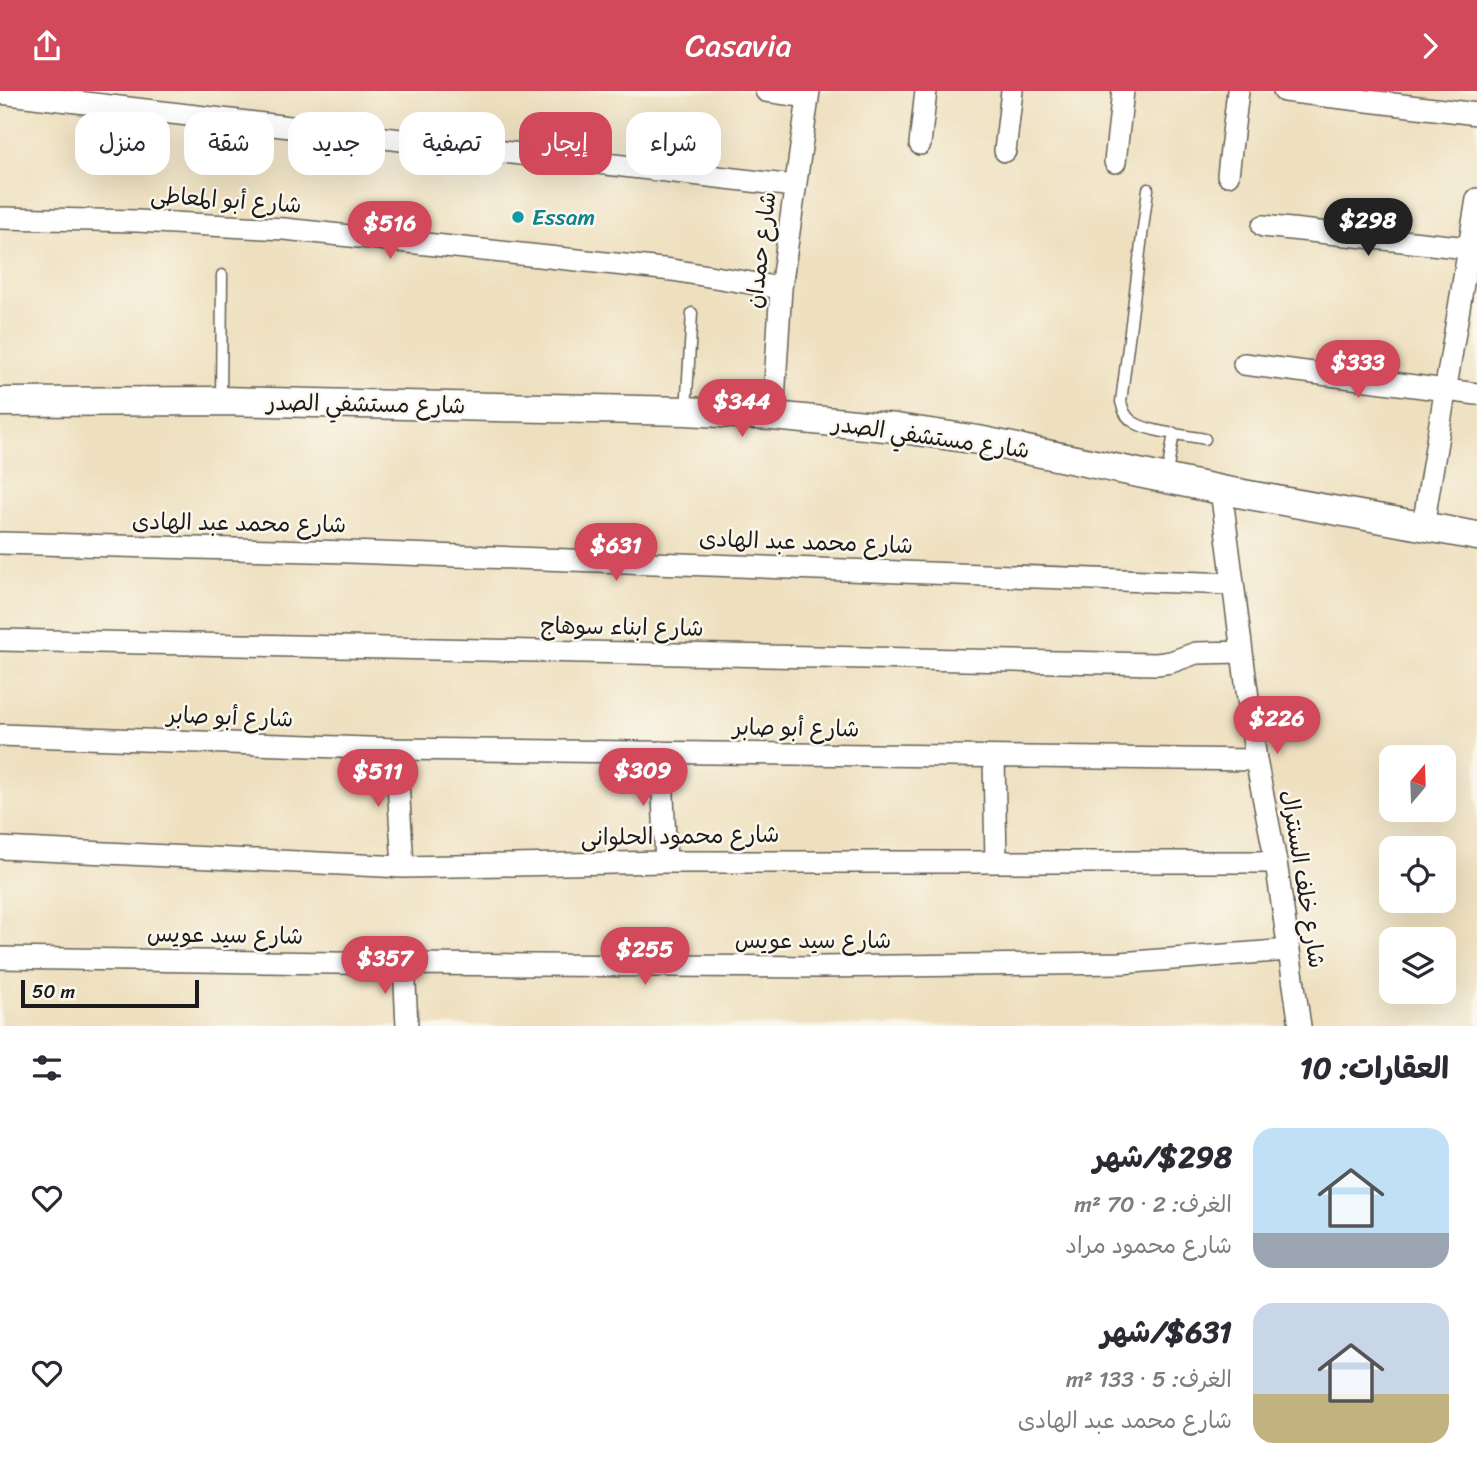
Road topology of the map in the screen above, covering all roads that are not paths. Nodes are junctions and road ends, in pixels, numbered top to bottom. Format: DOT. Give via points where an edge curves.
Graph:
graph roads {
  1 [pos="766,91"];
  2 [pos="926,91"];
  3 [pos="1012,91"];
  4 [pos="1123,91"];
  5 [pos="1238,91"];
  6 [pos="1284,91"];
  7 [pos="0,93"];
  8 [pos="809,94"];
  9 [pos="1477,114"];
  10 [pos="920,144"];
  11 [pos="1004,151"];
  12 [pos="1115,162"];
  13 [pos="1228,175"];
  14 [pos="794,186"];
  15 [pos="1148,189"];
  16 [pos="1477,199"];
  17 [pos="0,218"];
  18 [pos="1263,226"];
  19 [pos="1473,248"];
  20 [pos="222,275"];
  21 [pos="781,288"];
  22 [pos="692,313"];
  23 [pos="1244,364"];
  24 [pos="1446,390"];
  25 [pos="1477,394"];
  26 [pos="221,401"];
  27 [pos="0,402"];
  28 [pos="686,411"];
  29 [pos="773,416"];
  30 [pos="1174,433"];
  31 [pos="1205,439"];
  32 [pos="1166,479"];
  33 [pos="1221,490"];
  34 [pos="1423,526"];
  35 [pos="1477,536"];
  36 [pos="0,543"];
  37 [pos="1233,585"];
  38 [pos="0,640"];
  39 [pos="1242,652"];
  40 [pos="0,735"];
  41 [pos="396,749"];
  42 [pos="661,753"];
  43 [pos="994,758"];
  44 [pos="1256,760"];
  45 [pos="0,848"];
  46 [pos="666,862"];
  47 [pos="996,862"];
  48 [pos="1276,862"];
  49 [pos="403,867"];
  50 [pos="1289,950"];
  51 [pos="0,958"];
  52 [pos="404,964"];
  53 [pos="407,1026"];
  54 [pos="1300,1026"];
  1 -- 8 [label="street"];
  2 -- 10 [label="street"];
  3 -- 11 [label="street"];
  4 -- 12 [label="street"];
  5 -- 13 [label="street"];
  6 -- 9 [label="street"];
  7 -- 14 [label="street"];
  8 -- 14 [label="street, شارع حمدان"];
  14 -- 21 [label="street, شارع حمدان"];
  15 -- 30 [label="lane" via="1121,402 1133,423"];
  16 -- 19 [label="street"];
  17 -- 21 [label="street, شارع أبو المعاطى" via="284,229 672,270"];
  18 -- 19 [label="street"];
  19 -- 24 [label="street"];
  20 -- 26 [label="lane"];
  21 -- 29 [label="street, شارع حمدان"];
  22 -- 28 [label="lane"];
  23 -- 24 [label="street"];
  24 -- 25 [label="street"];
  24 -- 34 [label="street"];
  26 -- 27 [label="street, شارع مستشفي الصدر"];
  26 -- 28 [label="street, شارع مستشفي الصدر"];
  28 -- 29 [label="street, شارع مستشفي الصدر"];
  29 -- 32 [label="street, شارع مستشفي الصدر" via="978,440"];
  30 -- 31 [label="lane"];
  30 -- 32 [label="lane"];
  32 -- 33 [label="street, شارع مستشفي الصدر"];
  33 -- 34 [label="street, شارع مستشفي الصدر"];
  33 -- 37 [label="street, شارع خلف السنترال"];
  34 -- 35 [label="street, شارع مستشفي الصدر"];
  36 -- 37 [label="street, شارع محمد عبد الهادى"];
  37 -- 39 [label="street, شارع خلف السنترال"];
  38 -- 39 [label="street, شارع ابناء سوهاج" via="1157,664 1196,653"];
  39 -- 44 [label="street, شارع خلف السنترال"];
  40 -- 41 [label="street, شارع أبو صابر"];
  41 -- 42 [label="street, شارع أبو صابر"];
  41 -- 49 [label="street"];
  42 -- 43 [label="street, شارع أبو صابر"];
  42 -- 46 [label="street"];
  43 -- 44 [label="street, شارع أبو صابر"];
  43 -- 47 [label="street"];
  44 -- 48 [label="street, شارع خلف السنترال"];
  45 -- 49 [label="street, شارع محمود الحلوانى"];
  46 -- 47 [label="street, شارع محمود الحلوانى"];
  46 -- 49 [label="street, شارع محمود الحلوانى"];
  47 -- 48 [label="street, شارع محمود الحلوانى"];
  48 -- 50 [label="street, شارع خلف السنترال"];
  50 -- 52 [label="street, شارع سيد عويس" via="1120,963 820,967"];
  50 -- 54 [label="street, شارع خلف السنترال"];
  51 -- 52 [label="street, شارع سيد عويس"];
  52 -- 53 [label="street"];
}
